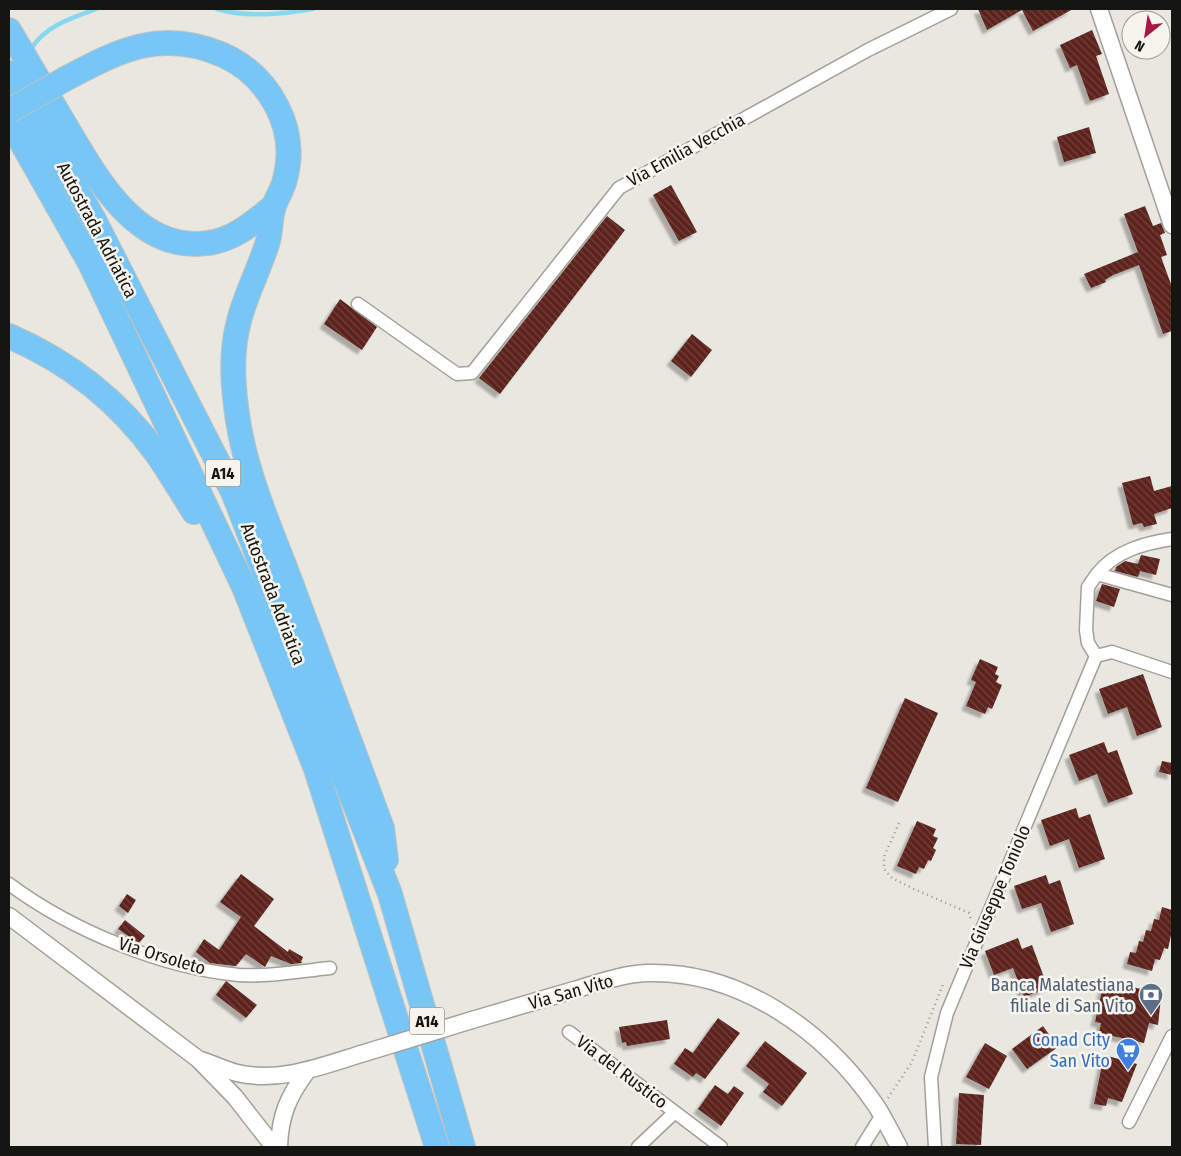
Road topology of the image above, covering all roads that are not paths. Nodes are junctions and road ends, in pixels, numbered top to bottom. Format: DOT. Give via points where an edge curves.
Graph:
graph roads {
  1 [pos="950,9"];
  2 [pos="1099,9"];
  3 [pos="9,30"];
  4 [pos="9,73"];
  5 [pos="9,111"];
  6 [pos="9,120"];
  7 [pos="274,206"];
  8 [pos="1172,225"];
  9 [pos="358,304"];
  10 [pos="9,336"];
  11 [pos="1172,539"];
  12 [pos="1098,574"];
  13 [pos="244,587"];
  14 [pos="1172,595"];
  15 [pos="1096,656"];
  16 [pos="1172,672"];
  17 [pos="9,884"];
  18 [pos="390,894"];
  19 [pos="9,916"];
  20 [pos="330,968"];
  21 [pos="569,1032"];
  22 [pos="1172,1036"];
  23 [pos="198,1059"];
  24 [pos="307,1071"];
  25 [pos="675,1112"];
  26 [pos="880,1112"];
  27 [pos="1129,1122"];
  28 [pos="274,1147"];
  29 [pos="279,1147"];
  30 [pos="437,1147"];
  31 [pos="463,1147"];
  32 [pos="638,1147"];
  33 [pos="721,1147"];
  34 [pos="862,1147"];
  35 [pos="899,1147"];
  36 [pos="935,1147"];
  1 -- 9 [label="street, Via Emilia Vecchia" via="868,50 619,188 472,373 457,374"];
  2 -- 8 [label="street"];
  3 -- 7 [label="highway" via="99,180 122,208 148,229 176,242 208,243 244,230"];
  4 -- 18 [label="highway, Autostrada Adriatica / A14" via="93,218 233,492"];
  5 -- 7 [label="highway, bridge" via="123,49 156,43 193,45 215,52 255,75 277,104 288,139 288,162 286,178"];
  6 -- 13 [label="highway, Autostrada Adriatica / A14" via="90,263"];
  7 -- 18 [label="highway" via="268,240 246,296 236,337 233,380 238,424 255,487 382,828"];
  10 -- 13 [label="highway" via="66,366 120,409 158,455"];
  11 -- 12 [label="street" via="1127,551 1106,564"];
  12 -- 14 [label="street"];
  12 -- 15 [label="street" via="1088,587 1086,630 1088,643"];
  13 -- 30 [label="highway, Autostrada Adriatica / A14" via="316,770"];
  15 -- 16 [label="street" via="1112,652"];
  15 -- 36 [label="street, Via Giuseppe Toniolo" via="947,1013 931,1077"];
  17 -- 20 [label="street, Via Orsoleto" via="73,924 118,944 203,970 241,975"];
  18 -- 31 [label="highway, Autostrada Adriatica / A14"];
  19 -- 23 [label="street"];
  21 -- 25 [label="street, Via del Rustico"];
  22 -- 27 [label="street"];
  23 -- 24 [label="street" via="238,1073 271,1075"];
  23 -- 28 [label="street" via="235,1097"];
  24 -- 26 [label="street, Via San Vito, bridge" via="617,978 647,973 684,975 736,988 765,1001 794,1020 856,1080"];
  24 -- 29 [label="street" via="291,1093 282,1116"];
  25 -- 32 [label="street, Via del Rustico"];
  25 -- 33 [label="street, Via del Rustico"];
  26 -- 34 [label="street"];
  26 -- 35 [label="street, Via San Vito"];
}
